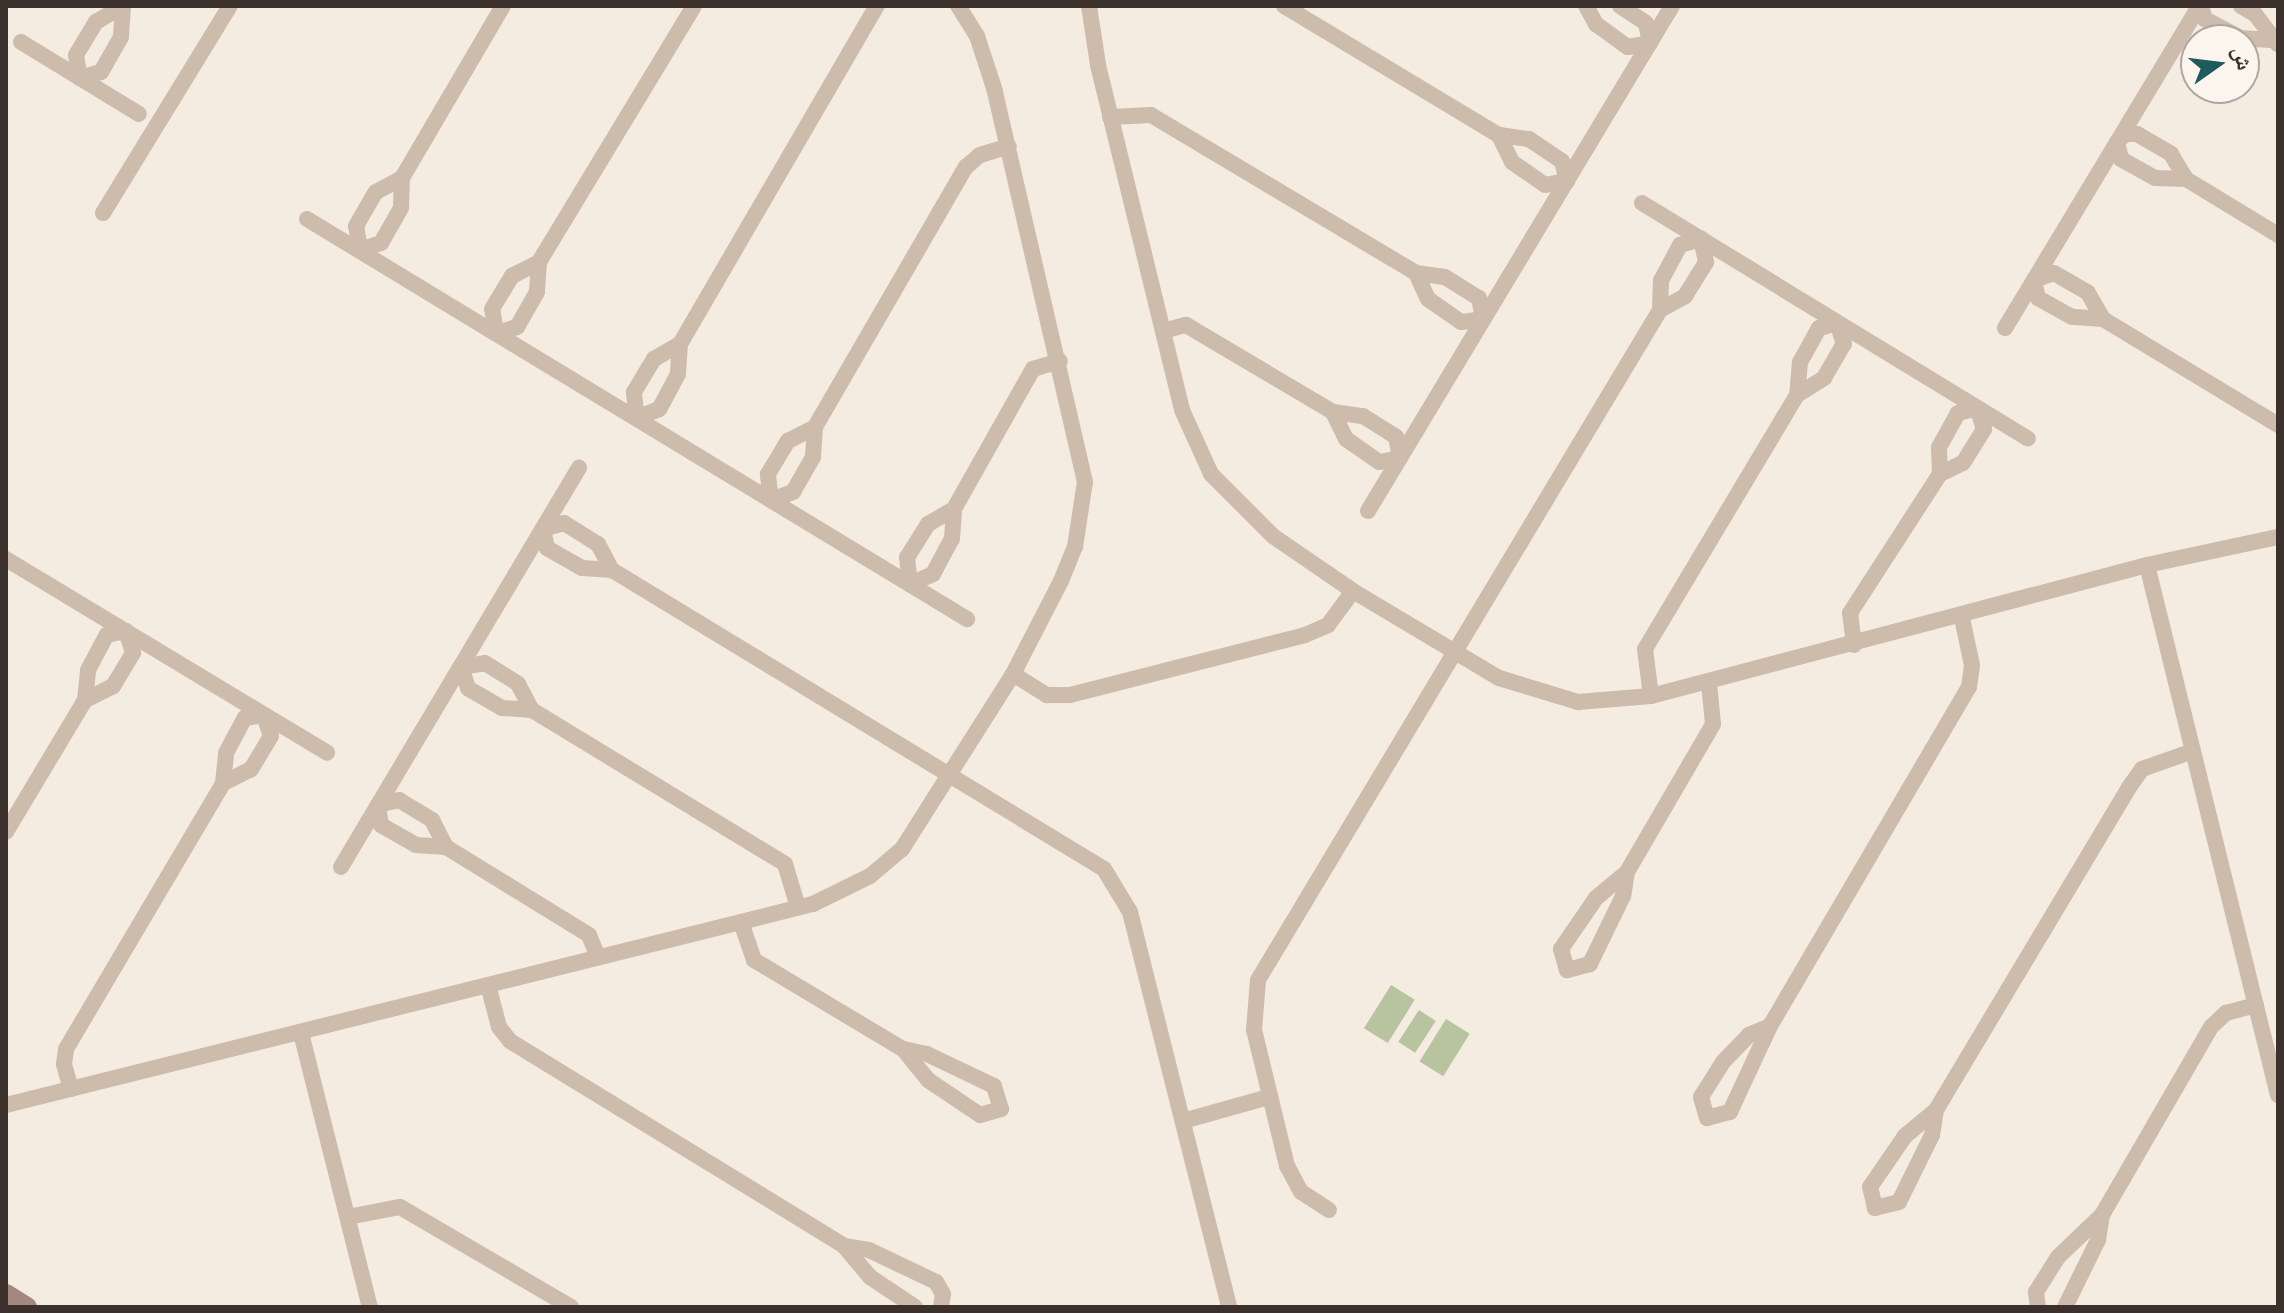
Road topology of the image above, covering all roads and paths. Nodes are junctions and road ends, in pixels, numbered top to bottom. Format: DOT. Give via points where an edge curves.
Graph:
graph roads {
  1 [pos="230,6"];
  2 [pos="503,6"];
  3 [pos="694,6"];
  4 [pos="877,6"];
  5 [pos="958,6"];
  6 [pos="1089,6"];
  7 [pos="1284,6"];
  8 [pos="1586,6"];
  9 [pos="1620,6"];
  10 [pos="1672,6"];
  11 [pos="2200,6"];
  12 [pos="2241,6"];
  13 [pos="123,7"];
  14 [pos="21,42"];
  15 [pos="2274,42"];
  16 [pos="1650,43"];
  17 [pos="80,78"];
  18 [pos="139,114"];
  19 [pos="1110,117"];
  20 [pos="1499,135"];
  21 [pos="2117,142"];
  22 [pos="1009,146"];
  23 [pos="402,178"];
  24 [pos="2186,179"];
  25 [pos="1567,181"];
  26 [pos="1642,203"];
  27 [pos="103,213"];
  28 [pos="307,219"];
  29 [pos="2278,235"];
  30 [pos="1701,239"];
  31 [pos="360,250"];
  32 [pos="539,262"];
  33 [pos="1416,273"];
  34 [pos="2034,280"];
  35 [pos="1660,310"];
  36 [pos="1483,319"];
  37 [pos="2103,319"];
  38 [pos="1837,323"];
  39 [pos="2005,328"];
  40 [pos="1163,331"];
  41 [pos="496,333"];
  42 [pos="680,344"];
  43 [pos="1060,361"];
  44 [pos="1797,395"];
  45 [pos="1977,408"];
  46 [pos="1333,412"];
  47 [pos="637,418"];
  48 [pos="2278,425"];
  49 [pos="815,427"];
  50 [pos="2028,439"];
  51 [pos="1400,458"];
  52 [pos="579,468"];
  53 [pos="1940,474"];
  54 [pos="771,500"];
  55 [pos="954,509"];
  56 [pos="1368,511"];
  57 [pos="543,529"];
  58 [pos="2278,537"];
  59 [pos="6,559"];
  60 [pos="2147,565"];
  61 [pos="612,570"];
  62 [pos="910,584"];
  63 [pos="1353,591"];
  64 [pos="1962,618"];
  65 [pos="967,619"];
  66 [pos="126,631"];
  67 [pos="1854,645"];
  68 [pos="1454,651"];
  69 [pos="461,667"];
  70 [pos="1013,674"];
  71 [pos="1709,683"];
  72 [pos="1651,696"];
  73 [pos="85,700"];
  74 [pos="532,710"];
  75 [pos="264,715"];
  76 [pos="2193,751"];
  77 [pos="327,753"];
  78 [pos="951,774"];
  79 [pos="223,783"];
  80 [pos="378,805"];
  81 [pos="6,832"];
  82 [pos="446,847"];
  83 [pos="341,867"];
  84 [pos="1627,872"];
  85 [pos="798,907"];
  86 [pos="741,922"];
  87 [pos="598,957"];
  88 [pos="488,985"];
  89 [pos="2256,1005"];
  90 [pos="1770,1026"];
  91 [pos="301,1033"];
  92 [pos="903,1049"];
  93 [pos="71,1089"];
  94 [pos="2278,1095"];
  95 [pos="1269,1097"];
  96 [pos="6,1105"];
  97 [pos="1936,1110"];
  98 [pos="1183,1121"];
  99 [pos="1329,1210"];
  100 [pos="2102,1215"];
  101 [pos="348,1217"];
  102 [pos="844,1246"];
  103 [pos="6,1294"];
  104 [pos="27,1307"];
  105 [pos="370,1307"];
  106 [pos="571,1307"];
  107 [pos="915,1307"];
  108 [pos="941,1307"];
  109 [pos="1229,1307"];
  110 [pos="2038,1307"];
  111 [pos="2065,1307"];
  1 -- 27 [label="street"];
  2 -- 23 [label="street"];
  3 -- 32 [label="street"];
  4 -- 42 [label="street"];
  5 -- 22 [label="street" via="977,36"];
  6 -- 19 [label="street"];
  7 -- 20 [label="street"];
  8 -- 16 [label="street" via="1596,24 1628,47"];
  9 -- 16 [label="street" via="1646,23"];
  10 -- 16 [label="street"];
  11 -- 15 [label="street" via="2205,19 2240,38"];
  11 -- 21 [label="street"];
  12 -- 15 [label="street" via="2255,14"];
  13 -- 17 [label="street" via="121,37 101,72"];
  13 -- 17 [label="street" via="96,22 76,55"];
  14 -- 17 [label="street"];
  16 -- 25 [label="street"];
  17 -- 18 [label="street"];
  19 -- 33 [label="street" via="1151,115"];
  19 -- 40 [label="street"];
  20 -- 25 [label="street" via="1529,139 1562,161"];
  20 -- 25 [label="street" via="1512,162 1545,185"];
  21 -- 24 [label="street" via="2121,159 2155,178"];
  21 -- 24 [label="street" via="2125,134 2137,134 2171,154"];
  21 -- 34 [label="street"];
  22 -- 43 [label="street"];
  22 -- 49 [label="street" via="980,155 966,167"];
  23 -- 31 [label="street" via="401,208 381,243"];
  23 -- 31 [label="street" via="376,192 356,226"];
  24 -- 29 [label="street"];
  25 -- 36 [label="street"];
  26 -- 30 [label="street"];
  28 -- 31 [label="street"];
  30 -- 35 [label="street" via="1680,245 1661,280"];
  30 -- 35 [label="street" via="1706,262 1685,296"];
  30 -- 38 [label="street"];
  31 -- 41 [label="street"];
  32 -- 41 [label="street" via="537,292 517,327"];
  32 -- 41 [label="street" via="512,276 492,309"];
  33 -- 36 [label="street" via="1445,277 1479,298"];
  33 -- 36 [label="street" via="1428,299 1461,322"];
  34 -- 37 [label="street" via="2038,298 2072,317"];
  34 -- 37 [label="street" via="2054,273 2088,293"];
  34 -- 39 [label="street"];
  35 -- 68 [label="street"];
  36 -- 51 [label="street"];
  37 -- 48 [label="street"];
  38 -- 44 [label="street" via="1819,328 1800,362"];
  38 -- 44 [label="street" via="1844,344 1824,378"];
  38 -- 45 [label="street"];
  40 -- 46 [label="street" via="1186,325"];
  40 -- 63 [label="street" via="1182,410 1211,474 1250,517"];
  41 -- 47 [label="street"];
  42 -- 47 [label="street" via="678,374 659,409"];
  42 -- 47 [label="street" via="654,359 634,392"];
  43 -- 55 [label="street" via="1033,369"];
  43 -- 70 [label="street" via="1080,446 1081,517 1061,581"];
  44 -- 72 [label="street" via="1645,649"];
  45 -- 50 [label="street"];
  45 -- 53 [label="street" via="1958,413 1939,447"];
  45 -- 53 [label="street" via="1984,429 1963,463"];
  46 -- 51 [label="street" via="1363,416 1396,437"];
  46 -- 51 [label="street" via="1346,439 1379,462"];
  47 -- 54 [label="street"];
  49 -- 54 [label="street" via="813,457 793,492"];
  49 -- 54 [label="street" via="788,441 768,474"];
  51 -- 56 [label="street"];
  52 -- 57 [label="street"];
  53 -- 67 [label="street" via="1850,613"];
  54 -- 62 [label="street"];
  55 -- 62 [label="street" via="952,539 933,574"];
  55 -- 62 [label="street" via="928,524 907,557"];
  57 -- 61 [label="street" via="547,548 582,568"];
  57 -- 61 [label="street" via="564,523 598,544"];
  57 -- 69 [label="street"];
  58 -- 60 [label="street"];
  59 -- 66 [label="street"];
  60 -- 64 [label="street"];
  60 -- 76 [label="street"];
  61 -- 78 [label="street"];
  62 -- 65 [label="street"];
  63 -- 68 [label="street"];
  63 -- 70 [label="street" via="1328,625 1305,635 1070,695 1047,695"];
  64 -- 67 [label="street"];
  64 -- 90 [label="street" via="1972,665 1969,687"];
  66 -- 73 [label="street" via="107,635 88,670"];
  66 -- 73 [label="street" via="133,653 113,686"];
  66 -- 75 [label="street"];
  67 -- 71 [label="street"];
  68 -- 72 [label="street" via="1540,695 1578,702"];
  68 -- 95 [label="street" via="1258,980 1254,1030"];
  69 -- 74 [label="street" via="468,688 502,708"];
  69 -- 74 [label="street" via="485,663 518,684"];
  69 -- 80 [label="street"];
  70 -- 78 [label="street"];
  71 -- 72 [label="street"];
  71 -- 84 [label="street" via="1713,724"];
  73 -- 81 [label="street"];
  74 -- 85 [label="street" via="785,864"];
  75 -- 77 [label="street"];
  75 -- 79 [label="street" via="245,718 226,753"];
  75 -- 79 [label="street" via="271,736 251,769"];
  76 -- 89 [label="street"];
  76 -- 97 [label="street" via="2142,769"];
  78 -- 85 [label="street" via="902,849 860,882"];
  78 -- 98 [label="street" via="1087,856 1119,888 1130,912"];
  79 -- 93 [label="street" via="66,1049"];
  80 -- 82 [label="street" via="399,800 432,820"];
  80 -- 82 [label="street" via="381,825 416,845"];
  80 -- 83 [label="street"];
  82 -- 87 [label="street" via="589,935"];
  84 -- 84 [label="street" via="1596,898 1561,949 1567,970 1590,964 1623,896"];
  85 -- 86 [label="street"];
  86 -- 87 [label="street"];
  86 -- 92 [label="street" via="754,960"];
  87 -- 88 [label="street"];
  88 -- 91 [label="street"];
  88 -- 102 [label="street" via="499,1027 510,1041"];
  89 -- 94 [label="street"];
  89 -- 100 [label="street" via="2226,1013 2211,1027"];
  90 -- 90 [label="street" via="1749,1035 1723,1062 1701,1097 1707,1118 1730,1112"];
  91 -- 93 [label="street"];
  91 -- 101 [label="street"];
  92 -- 92 [label="street" via="928,1080 980,1115 1001,1109 994,1086 927,1054"];
  93 -- 96 [label="street"];
  95 -- 98 [label="street"];
  95 -- 99 [label="street" via="1291,1178"];
  97 -- 97 [label="street" via="1905,1136 1870,1187 1875,1208 1899,1202 1932,1135"];
  98 -- 109 [label="street"];
  100 -- 110 [label="street" via="2058,1257 2036,1292"];
  100 -- 111 [label="street" via="2098,1240"];
  101 -- 105 [label="street"];
  101 -- 106 [label="street" via="400,1207"];
  102 -- 107 [label="street" via="870,1277"];
  102 -- 108 [label="street" via="869,1250 936,1282 943,1294"];
  103 -- 104 [label="main road"];
}
